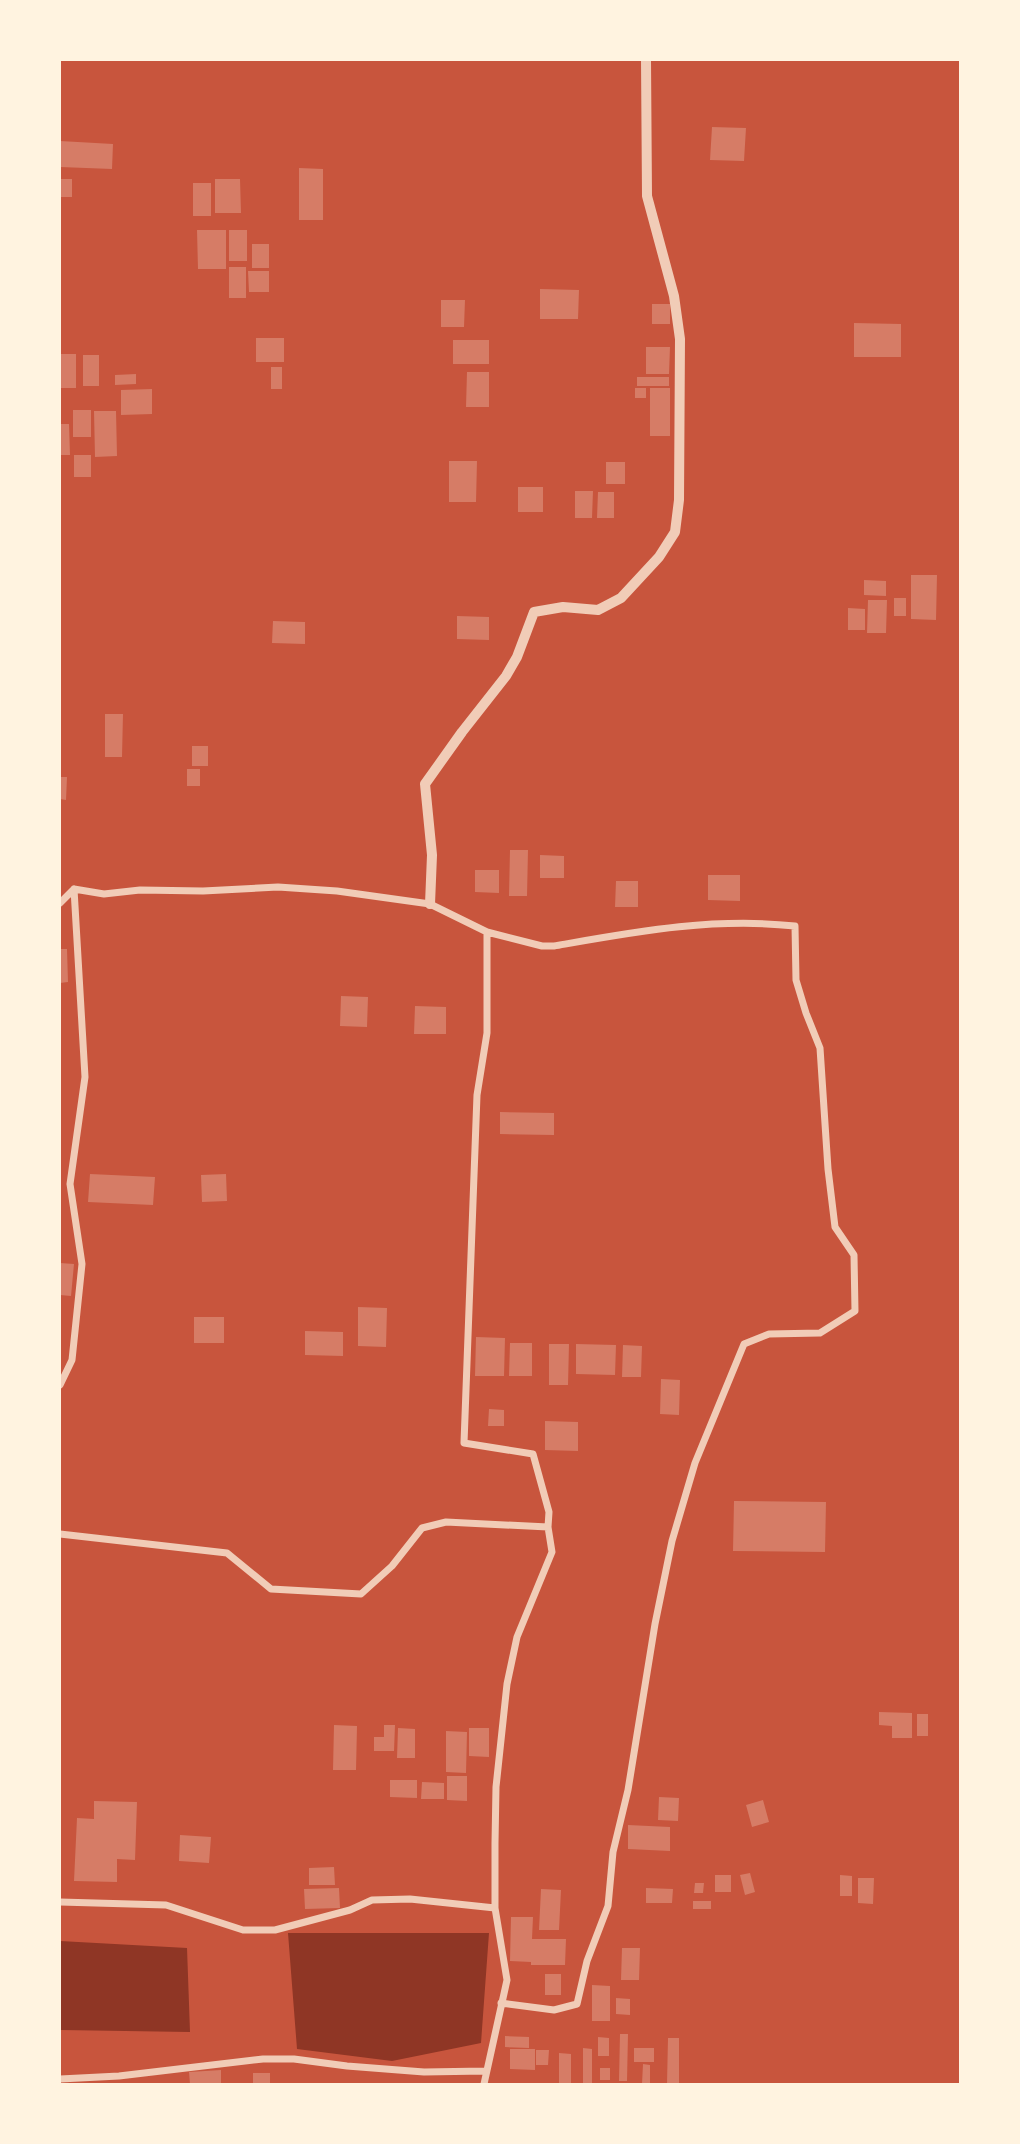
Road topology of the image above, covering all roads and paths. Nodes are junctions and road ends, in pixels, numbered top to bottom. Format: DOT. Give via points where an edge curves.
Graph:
graph roads {
  1 [pos="646,60"];
  2 [pos="74,889"];
  3 [pos="60,903"];
  4 [pos="430,904"];
  5 [pos="487,932"];
  6 [pos="60,1385"];
  7 [pos="548,1527"];
  8 [pos="60,1534"];
  9 [pos="60,1902"];
  10 [pos="495,1908"];
  11 [pos="501,2003"];
  12 [pos="485,2071"];
  13 [pos="60,2079"];
  14 [pos="484,2084"];
  1 -- 4 [label="street" via="647,196 674,296 680,338 675,532 659,557 621,597 598,610 563,607 534,612 506,676 425,784 432,855"];
  2 -- 3 [label="street"];
  2 -- 4 [label="street" via="104,894 278,887"];
  2 -- 6 [label="street" via="85,1077 70,1184 82,1264 72,1360"];
  4 -- 5 [label="street"];
  5 -- 7 [label="street" via="486,1033 477,1096 464,1443 533,1454 549,1512"];
  5 -- 11 [label="street" via="554,946 669,926 757,922 795,926 796,980 821,1048 835,1227 854,1255 855,1311 821,1333 769,1334 744,1345 695,1463 672,1541 613,1852 607,1906 577,2004 554,2010"];
  7 -- 8 [label="street" via="446,1522 422,1528 392,1566 361,1594 271,1589 226,1553"];
  7 -- 10 [label="street" via="551,1552 517,1637 507,1684 496,1787"];
  9 -- 10 [label="street" via="166,1905 243,1930 275,1930 372,1900"];
  10 -- 11 [label="street" via="507,1980"];
  11 -- 12 [label="street"];
  12 -- 13 [label="street" via="263,2059"];
  12 -- 14 [label="street"];
}
